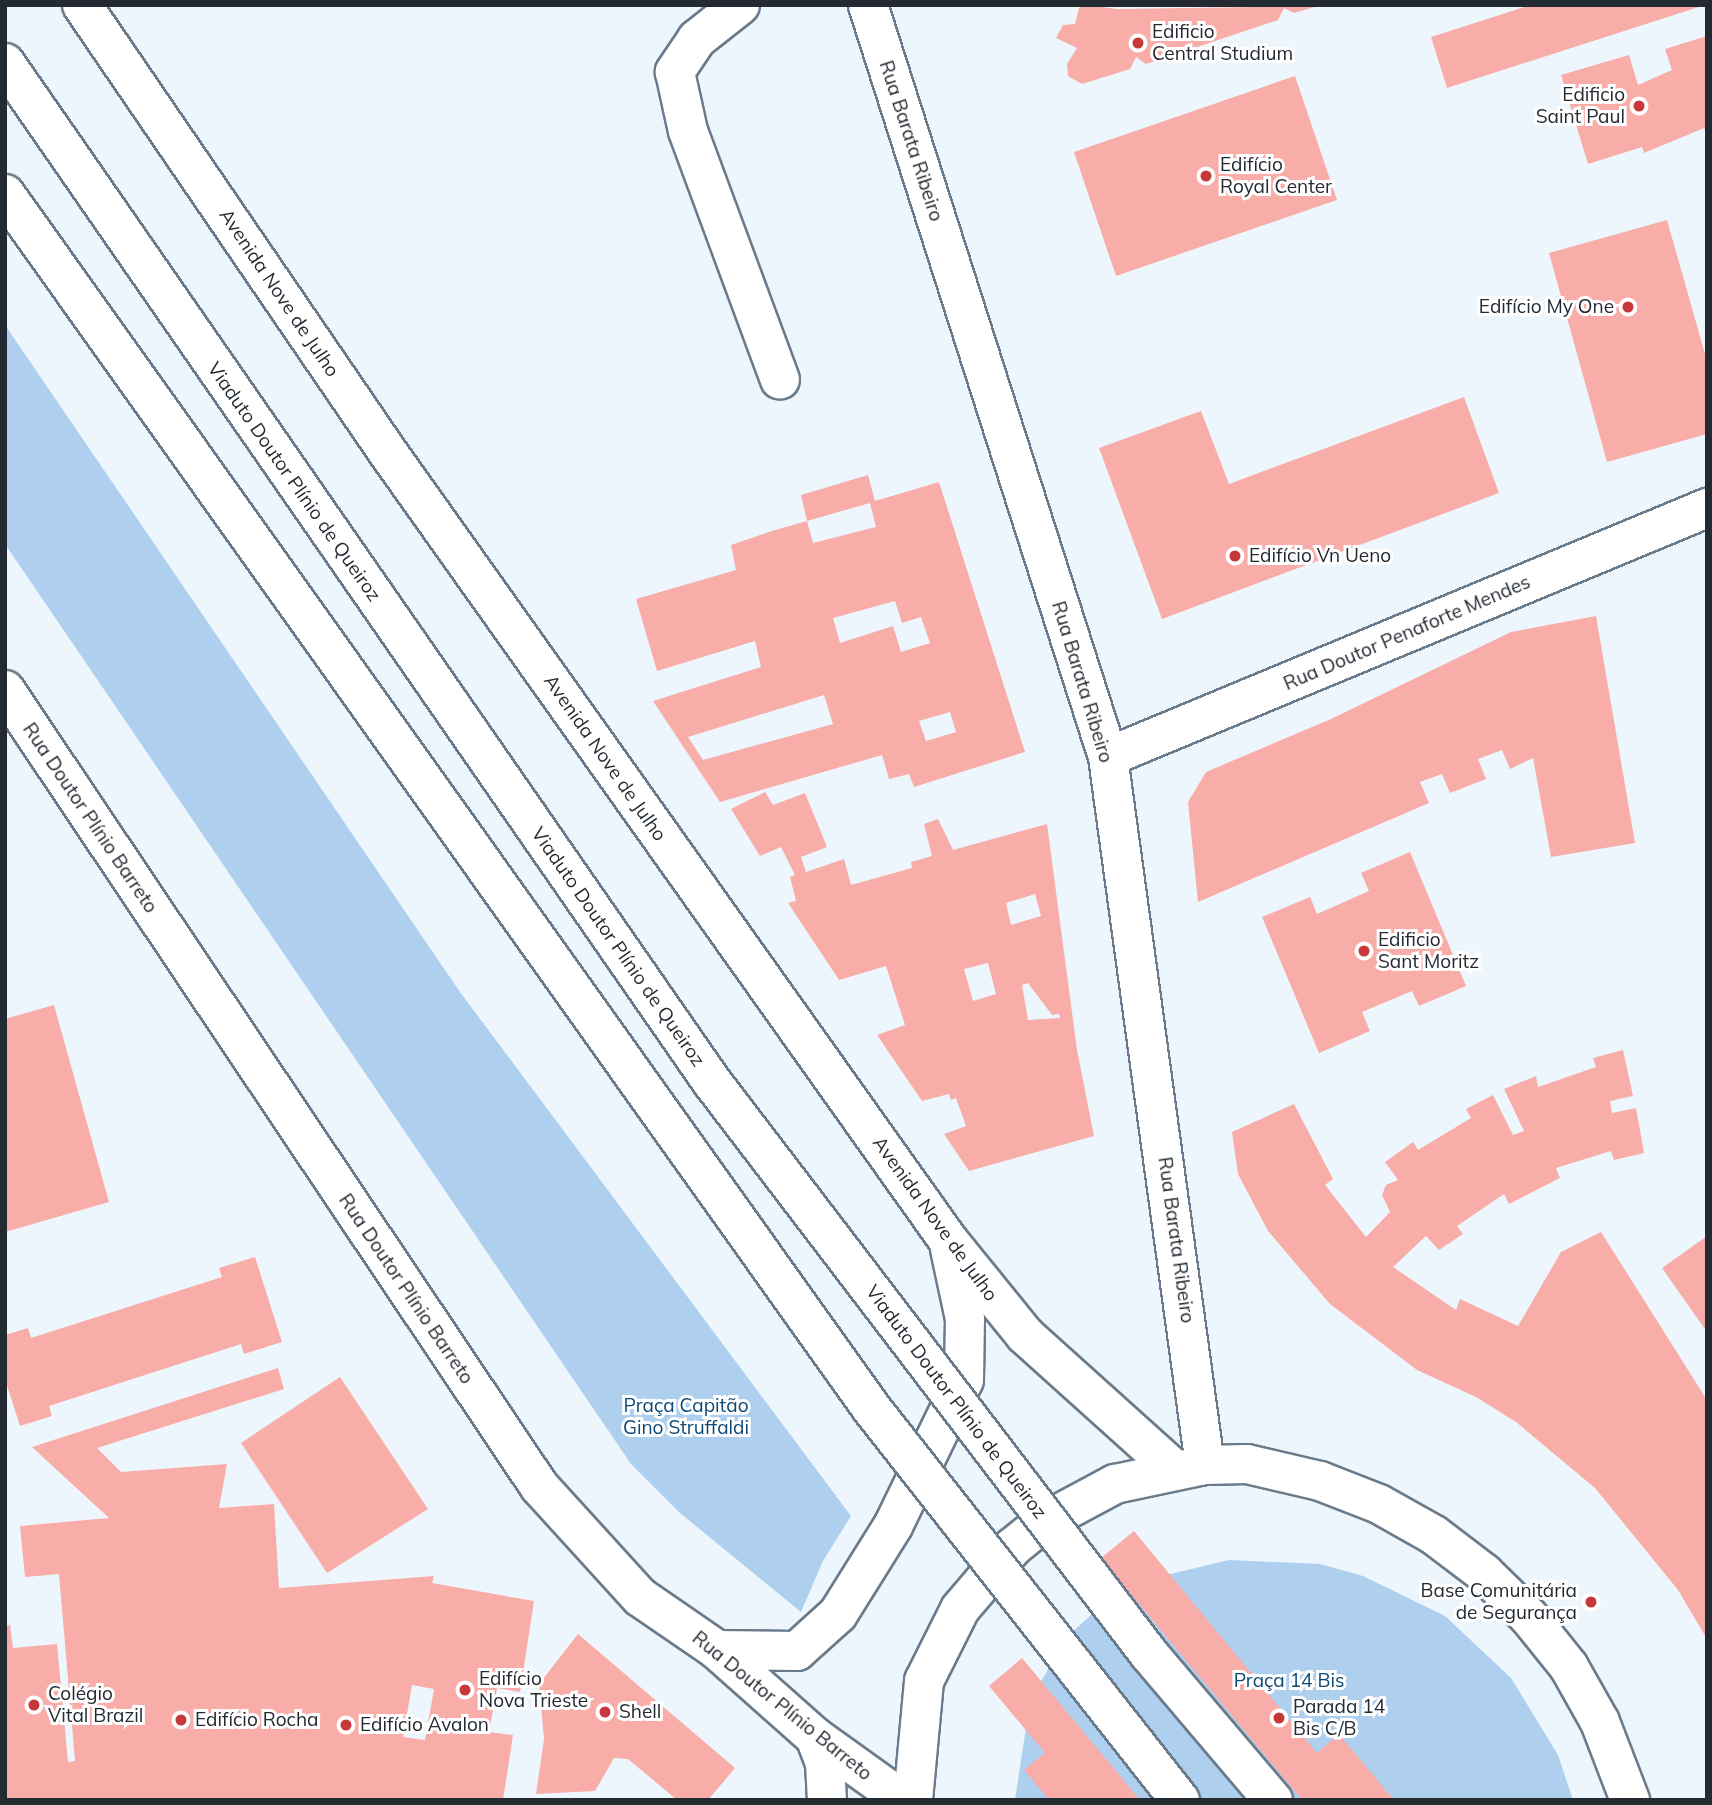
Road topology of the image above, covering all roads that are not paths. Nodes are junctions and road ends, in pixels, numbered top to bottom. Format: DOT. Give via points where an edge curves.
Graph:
graph roads {
  1 [pos="82,5"];
  2 [pos="740,5"];
  3 [pos="868,5"];
  4 [pos="5,62"];
  5 [pos="5,194"];
  6 [pos="780,380"];
  7 [pos="1707,508"];
  8 [pos="5,690"];
  9 [pos="1108,757"];
  10 [pos="948,1240"];
  11 [pos="1190,1468"];
  12 [pos="718,1650"];
  13 [pos="815,1737"];
  14 [pos="827,1800"];
  15 [pos="903,1800"];
  16 [pos="913,1800"];
  17 [pos="1180,1800"];
  18 [pos="1273,1800"];
  19 [pos="1630,1800"];
  1 -- 10 [label="main road, Avenida Nove de Julho" via="389,454"];
  2 -- 6 [label="main road" via="697,39 674,72 688,131"];
  3 -- 9 [label="main road, Rua Barata Ribeiro"];
  4 -- 18 [label="main road, Viaduto Doutor Plínio de Queiroz, bridge" via="712,1082 1149,1654"];
  5 -- 17 [label="main road, bridge" via="872,1409"];
  7 -- 9 [label="main road, Rua Doutor Penaforte Mendes"];
  8 -- 12 [label="main road, Rua Doutor Plínio Barreto" via="539,1486 640,1597"];
  9 -- 11 [label="main road, Rua Barata Ribeiro"];
  10 -- 11 [label="main road, Avenida Nove de Julho" via="1025,1335"];
  10 -- 12 [label="main road" via="965,1319 964,1380 893,1525 838,1614 797,1651"];
  11 -- 16 [label="main road" via="1115,1484 1079,1501 1044,1522 984,1576 939,1643 924,1681"];
  11 -- 19 [label="main road" via="1247,1464 1320,1481 1379,1504 1434,1535 1484,1573 1529,1617 1569,1667 1600,1722"];
  12 -- 13 [label="main road, Rua Doutor Plínio Barreto"];
  13 -- 14 [label="main road" via="825,1763"];
  13 -- 15 [label="main road, Rua Doutor Plínio Barreto"];
}
